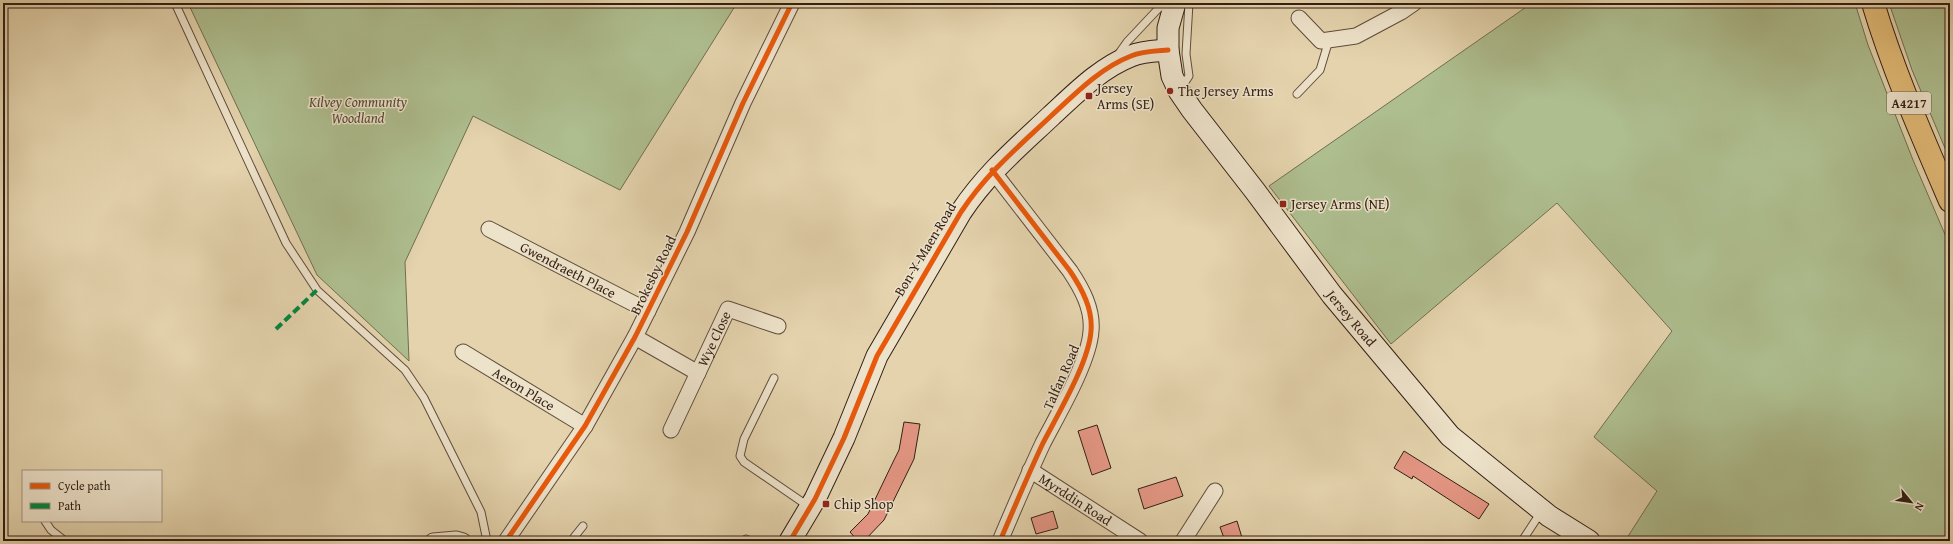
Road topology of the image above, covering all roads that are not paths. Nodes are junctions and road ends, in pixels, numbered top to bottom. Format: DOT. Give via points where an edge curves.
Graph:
graph roads {
  1 [pos="176,3"];
  2 [pos="792,3"];
  3 [pos="1172,3"];
  4 [pos="1175,3"];
  5 [pos="1189,3"];
  6 [pos="1414,3"];
  7 [pos="1873,3"];
  8 [pos="1399,8"];
  9 [pos="1299,18"];
  10 [pos="1330,40"];
  11 [pos="1168,50"];
  12 [pos="1110,66"];
  13 [pos="1179,91"];
  14 [pos="1297,94"];
  15 [pos="992,170"];
  16 [pos="1950,201"];
  17 [pos="489,229"];
  18 [pos="648,311"];
  19 [pos="778,326"];
  20 [pos="635,337"];
  21 [pos="463,352"];
  22 [pos="698,372"];
  23 [pos="774,378"];
  24 [pos="584,426"];
  25 [pos="671,430"];
  26 [pos="1030,470"];
  27 [pos="1214,491"];
  28 [pos="810,507"];
  29 [pos="1542,510"];
  30 [pos="46,522"];
  31 [pos="583,526"];
  32 [pos="65,541"];
  33 [pos="433,541"];
  34 [pos="463,541"];
  35 [pos="487,541"];
  36 [pos="506,541"];
  37 [pos="571,541"];
  38 [pos="743,541"];
  39 [pos="750,541"];
  40 [pos="790,541"];
  41 [pos="1000,541"];
  42 [pos="1140,541"];
  43 [pos="1183,541"];
  44 [pos="1522,541"];
  45 [pos="1589,541"];
  1 -- 35 [label="lane" via="286,243 317,290 405,370 424,398 481,512"];
  2 -- 18 [label="street, Brokesby Road" via="743,103 687,232"];
  3 -- 12 [label="lane" via="1158,9 1127,42"];
  4 -- 11 [label="main road, Jersey Road" via="1168,28"];
  5 -- 13 [label="lane" via="1186,54 1189,76"];
  6 -- 8 [label="street"];
  7 -- 16 [label="main road, A4217" via="1882,33"];
  8 -- 10 [label="street" via="1356,36"];
  9 -- 10 [label="street" via="1321,41"];
  10 -- 14 [label="lane" via="1320,70"];
  11 -- 12 [label="main road, Bon-Y-Maen Road" via="1133,55"];
  11 -- 13 [label="main road, Jersey Road" via="1172,76"];
  12 -- 15 [label="main road, Bon-Y-Maen Road" via="1082,88"];
  13 -- 29 [label="main road, Jersey Road" via="1332,295 1450,436"];
  15 -- 26 [label="street, Talfan Road" via="1070,271 1081,288 1090,315 1091,330 1083,362"];
  15 -- 28 [label="main road, Bon-Y-Maen Road" via="961,212 877,356 844,438"];
  17 -- 18 [label="street, Gwendraeth Place"];
  18 -- 20 [label="street, Brokesby Road"];
  19 -- 22 [label="street, Wye Close" via="728,309"];
  20 -- 22 [label="street, Wye Close"];
  20 -- 24 [label="street, Brokesby Road"];
  21 -- 24 [label="street, Aeron Place"];
  22 -- 25 [label="street, Wye Close"];
  23 -- 28 [label="lane" via="744,439 740,456 744,462"];
  24 -- 36 [label="street, Brokesby Road"];
  26 -- 41 [label="street, Talfan Road"];
  26 -- 42 [label="street, Myrddin Road"];
  27 -- 43 [label="street"];
  28 -- 40 [label="main road, Bon-Y-Maen Road"];
  29 -- 44 [label="lane"];
  29 -- 45 [label="main road, Jersey Road"];
  30 -- 32 [label="lane"];
  31 -- 37 [label="lane"];
  33 -- 34 [label="street"];
  38 -- 39 [label="lane"];
}
